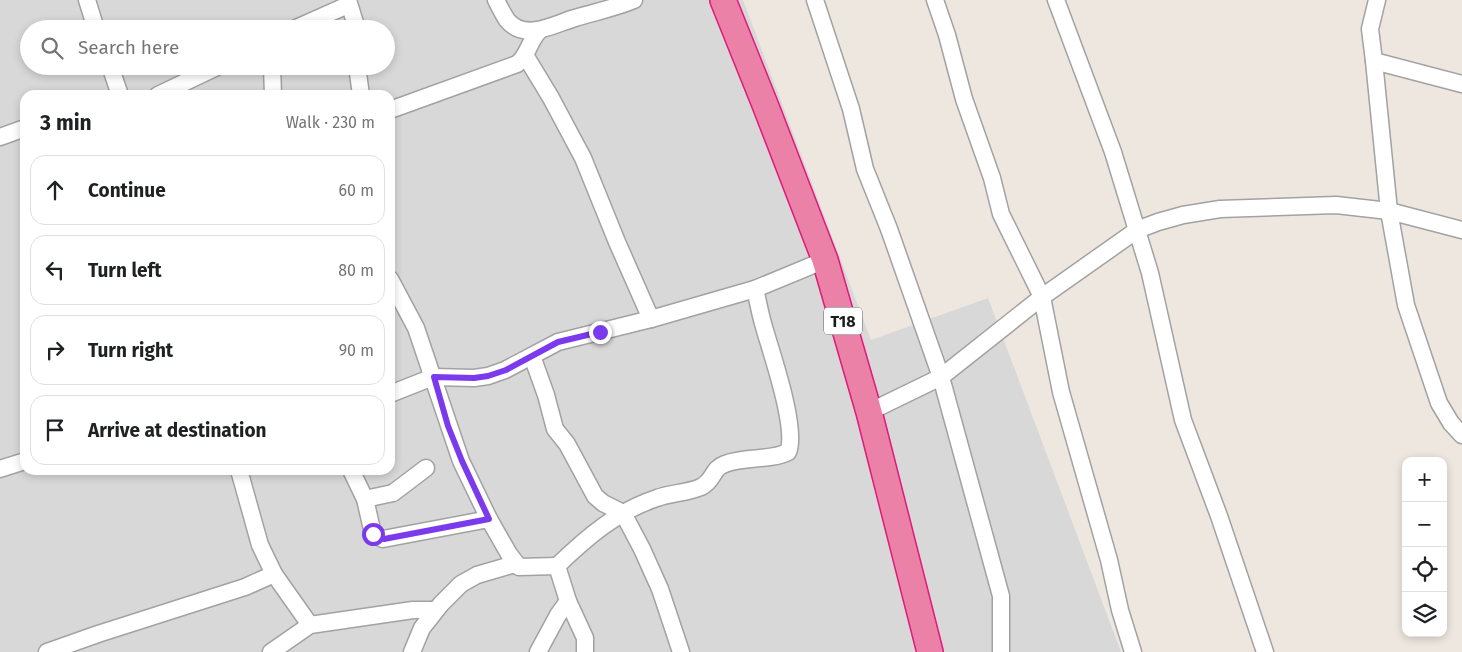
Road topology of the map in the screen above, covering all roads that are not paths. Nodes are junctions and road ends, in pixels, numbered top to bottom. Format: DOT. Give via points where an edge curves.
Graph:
graph roads {
  1 [pos="87,0"];
  2 [pos="496,0"];
  3 [pos="634,0"];
  4 [pos="724,0"];
  5 [pos="815,0"];
  6 [pos="935,0"];
  7 [pos="1056,0"];
  8 [pos="1377,0"];
  9 [pos="348,2"];
  10 [pos="93,20"];
  11 [pos="312,20"];
  12 [pos="355,20"];
  13 [pos="538,31"];
  14 [pos="525,56"];
  15 [pos="1374,61"];
  16 [pos="113,75"];
  17 [pos="200,75"];
  18 [pos="272,75"];
  19 [pos="358,75"];
  20 [pos="1462,84"];
  21 [pos="118,90"];
  22 [pos="169,90"];
  23 [pos="273,90"];
  24 [pos="359,90"];
  25 [pos="395,108"];
  26 [pos="20,130"];
  27 [pos="0,138"];
  28 [pos="1388,211"];
  29 [pos="1137,230"];
  30 [pos="1462,230"];
  31 [pos="825,260"];
  32 [pos="395,289"];
  33 [pos="755,289"];
  34 [pos="1042,297"];
  35 [pos="651,319"];
  36 [pos="532,356"];
  37 [pos="434,377"];
  38 [pos="941,377"];
  39 [pos="395,392"];
  40 [pos="869,412"];
  41 [pos="1462,435"];
  42 [pos="20,463"];
  43 [pos="426,468"];
  44 [pos="0,469"];
  45 [pos="240,475"];
  46 [pos="353,475"];
  47 [pos="364,499"];
  48 [pos="623,513"];
  49 [pos="489,519"];
  50 [pos="515,564"];
  51 [pos="557,566"];
  52 [pos="274,574"];
  53 [pos="568,601"];
  54 [pos="436,610"];
  55 [pos="310,625"];
  56 [pos="47,652"];
  57 [pos="270,652"];
  58 [pos="412,652"];
  59 [pos="538,652"];
  60 [pos="585,652"];
  61 [pos="681,652"];
  62 [pos="930,652"];
  63 [pos="1001,652"];
  64 [pos="1133,652"];
  65 [pos="1265,652"];
  1 -- 10 [label="street"];
  2 -- 13 [label="street" via="512,24"];
  3 -- 13 [label="street"];
  4 -- 31 [label="highway, T18"];
  5 -- 38 [label="street" via="851,109 866,169"];
  6 -- 34 [label="street" via="1001,214"];
  7 -- 29 [label="street" via="1113,152"];
  8 -- 15 [label="street" via="1370,29"];
  9 -- 11 [label="street"];
  9 -- 12 [label="street"];
  13 -- 14 [label="street"];
  14 -- 25 [label="street" via="517,64"];
  14 -- 35 [label="street" via="583,158"];
  15 -- 20 [label="street"];
  15 -- 28 [label="street"];
  16 -- 21 [label="street"];
  17 -- 22 [label="street"];
  18 -- 23 [label="street"];
  19 -- 24 [label="street"];
  26 -- 27 [label="street"];
  28 -- 29 [label="street" via="1336,205 1220,209 1183,215"];
  28 -- 30 [label="street"];
  28 -- 41 [label="street" via="1406,305 1417,342 1439,403"];
  29 -- 34 [label="street"];
  29 -- 65 [label="street" via="1150,273 1183,420"];
  31 -- 33 [label="street"];
  31 -- 40 [label="highway, T18"];
  32 -- 37 [label="street" via="416,328"];
  33 -- 35 [label="street"];
  33 -- 48 [label="street" via="788,410 788,452 726,463 716,469 704,486 656,498"];
  34 -- 38 [label="street"];
  34 -- 64 [label="street" via="1061,392"];
  35 -- 36 [label="street" via="558,342"];
  36 -- 37 [label="street" via="488,376"];
  36 -- 48 [label="street" via="555,429 594,496"];
  37 -- 39 [label="street"];
  37 -- 49 [label="street" via="448,426"];
  38 -- 40 [label="street"];
  38 -- 63 [label="street" via="1001,596"];
  40 -- 62 [label="highway, T18"];
  42 -- 44 [label="street"];
  43 -- 47 [label="street" via="393,492"];
  45 -- 52 [label="street" via="260,545"];
  46 -- 47 [label="street"];
  47 -- 49 [label="street" via="373,534 384,539"];
  48 -- 51 [label="street" via="587,537"];
  48 -- 61 [label="street" via="656,581"];
  49 -- 50 [label="street"];
  50 -- 51 [label="street" via="519,567"];
  50 -- 54 [label="street" via="477,575 461,584"];
  51 -- 53 [label="street"];
  52 -- 55 [label="street"];
  52 -- 56 [label="street" via="245,587"];
  53 -- 59 [label="street"];
  53 -- 60 [label="street" via="585,638"];
  54 -- 55 [label="street" via="414,610"];
  54 -- 58 [label="street" via="422,628"];
  55 -- 57 [label="street"];
}
